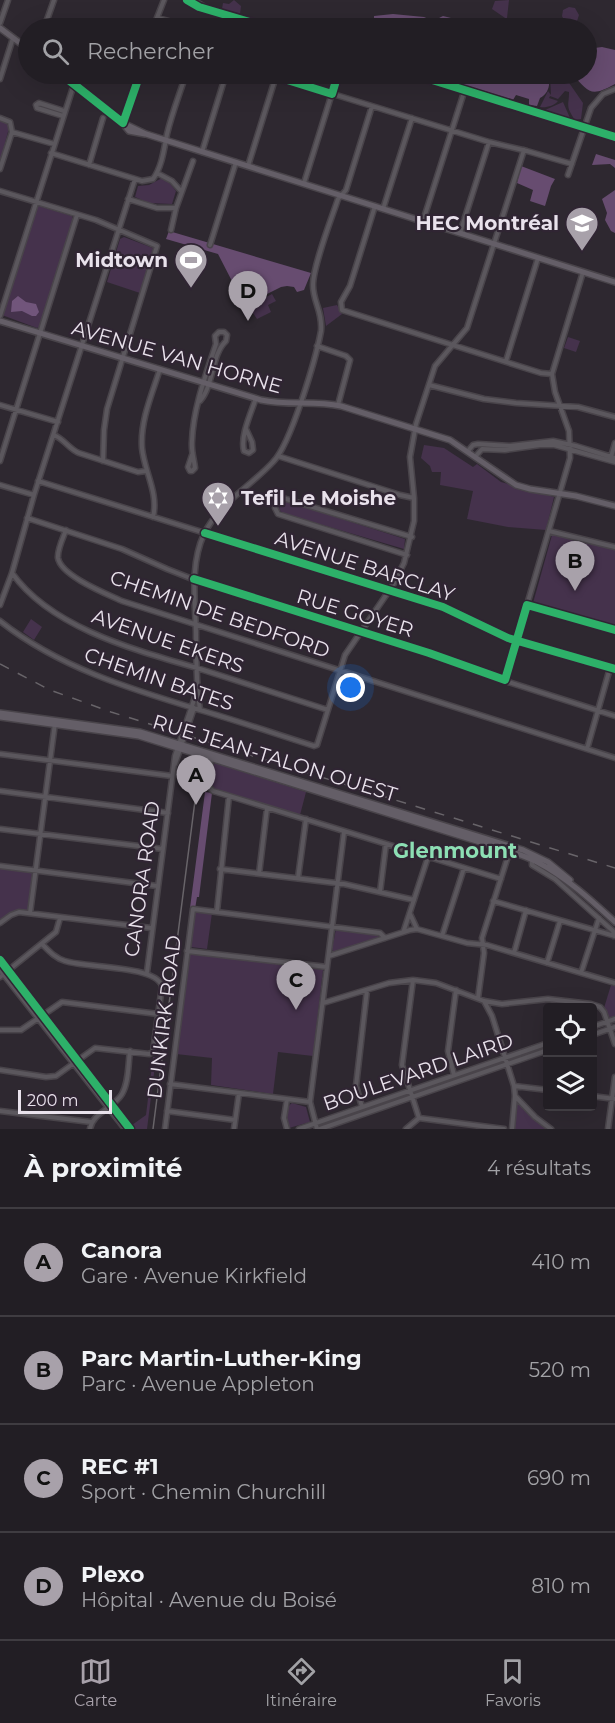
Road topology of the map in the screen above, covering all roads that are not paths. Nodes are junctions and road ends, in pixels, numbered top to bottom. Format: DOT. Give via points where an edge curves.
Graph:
graph roads {
  1 [pos="8,0"];
  2 [pos="54,0"];
  3 [pos="164,0"];
  4 [pos="187,0"];
  5 [pos="193,0"];
  6 [pos="208,9"];
  7 [pos="48,18"];
  8 [pos="158,18"];
  9 [pos="237,18"];
  10 [pos="0,23"];
  11 [pos="0,28"];
  12 [pos="13,38"];
  13 [pos="18,42"];
  14 [pos="0,79"];
  15 [pos="74,84"];
  16 [pos="137,84"];
  17 [pos="183,84"];
  18 [pos="223,84"];
  19 [pos="274,84"];
  20 [pos="301,84"];
  21 [pos="335,84"];
  22 [pos="448,84"];
  23 [pos="465,89"];
  24 [pos="613,90"];
  25 [pos="332,94"];
  26 [pos="615,95"];
  27 [pos="372,106"];
  28 [pos="64,114"];
  29 [pos="0,118"];
  30 [pos="103,118"];
  31 [pos="412,118"];
  32 [pos="123,123"];
  33 [pos="584,127"];
  34 [pos="452,130"];
  35 [pos="12,132"];
  36 [pos="615,137"];
  37 [pos="167,141"];
  38 [pos="489,142"];
  39 [pos="54,144"];
  40 [pos="524,150"];
  41 [pos="202,152"];
  42 [pos="51,153"];
  43 [pos="193,160"];
  44 [pos="236,162"];
  45 [pos="572,164"];
  46 [pos="88,165"];
  47 [pos="248,166"];
  48 [pos="0,169"];
  49 [pos="157,173"];
  50 [pos="568,175"];
  51 [pos="135,179"];
  52 [pos="304,183"];
  53 [pos="0,191"];
  54 [pos="181,191"];
  55 [pos="342,196"];
  56 [pos="128,199"];
  57 [pos="36,202"];
  58 [pos="375,206"];
  59 [pos="176,208"];
  60 [pos="383,209"];
  61 [pos="77,215"];
  62 [pos="423,221"];
  63 [pos="119,230"];
  64 [pos="171,230"];
  65 [pos="460,233"];
  66 [pos="210,244"];
  67 [pos="495,244"];
  68 [pos="538,257"];
  69 [pos="583,272"];
  70 [pos="615,282"];
  71 [pos="0,316"];
  72 [pos="0,321"];
  73 [pos="40,333"];
  74 [pos="83,345"];
  75 [pos="452,345"];
  76 [pos="317,346"];
  77 [pos="123,357"];
  78 [pos="506,361"];
  79 [pos="160,369"];
  80 [pos="552,374"];
  81 [pos="206,383"];
  82 [pos="429,384"];
  83 [pos="256,398"];
  84 [pos="300,402"];
  85 [pos="0,405"];
  86 [pos="338,405"];
  87 [pos="560,406"];
  88 [pos="16,410"];
  89 [pos="615,417"];
  90 [pos="58,422"];
  91 [pos="246,429"];
  92 [pos="415,429"];
  93 [pos="54,435"];
  94 [pos="615,443"];
  95 [pos="570,447"];
  96 [pos="495,448"];
  97 [pos="468,451"];
  98 [pos="192,455"];
  99 [pos="279,456"];
  100 [pos="475,457"];
  101 [pos="612,459"];
  102 [pos="0,461"];
  103 [pos="103,461"];
  104 [pos="146,471"];
  105 [pos="38,481"];
  106 [pos="0,485"];
  107 [pos="560,494"];
  108 [pos="34,495"];
  109 [pos="414,498"];
  110 [pos="615,506"];
  111 [pos="153,517"];
  112 [pos="27,518"];
  113 [pos="66,530"];
  114 [pos="549,531"];
  115 [pos="205,533"];
  116 [pos="412,537"];
  117 [pos="615,547"];
  118 [pos="407,555"];
  119 [pos="12,573"];
  120 [pos="194,579"];
  121 [pos="389,591"];
  122 [pos="0,605"];
  123 [pos="527,605"];
  124 [pos="0,621"];
  125 [pos="196,626"];
  126 [pos="615,630"];
  127 [pos="360,631"];
  128 [pos="516,640"];
  129 [pos="196,668"];
  130 [pos="613,669"];
  131 [pos="340,671"];
  132 [pos="505,680"];
  133 [pos="197,687"];
  134 [pos="192,707"];
  135 [pos="200,710"];
  136 [pos="328,710"];
  137 [pos="598,712"];
  138 [pos="0,715"];
  139 [pos="615,716"];
  140 [pos="56,722"];
  141 [pos="179,747"];
  142 [pos="587,749"];
  143 [pos="0,754"];
  144 [pos="212,757"];
  145 [pos="615,758"];
  146 [pos="51,760"];
  147 [pos="173,773"];
  148 [pos="0,791"];
  149 [pos="229,796"];
  150 [pos="46,797"];
  151 [pos="267,808"];
  152 [pos="168,813"];
  153 [pos="306,819"];
  154 [pos="0,829"];
  155 [pos="344,832"];
  156 [pos="42,834"];
  157 [pos="386,844"];
  158 [pos="163,849"];
  159 [pos="511,849"];
  160 [pos="428,857"];
  161 [pos="534,857"];
  162 [pos="0,866"];
  163 [pos="464,868"];
  164 [pos="220,869"];
  165 [pos="37,871"];
  166 [pos="259,874"];
  167 [pos="298,878"];
  168 [pos="501,879"];
  169 [pos="338,884"];
  170 [pos="157,886"];
  171 [pos="380,892"];
  172 [pos="414,900"];
  173 [pos="493,901"];
  174 [pos="526,910"];
  175 [pos="217,912"];
  176 [pos="30,913"];
  177 [pos="410,913"];
  178 [pos="60,918"];
  179 [pos="599,918"];
  180 [pos="560,921"];
  181 [pos="615,922"];
  182 [pos="0,923"];
  183 [pos="333,926"];
  184 [pos="151,928"];
  185 [pos="417,929"];
  186 [pos="594,930"];
  187 [pos="404,931"];
  188 [pos="442,936"];
  189 [pos="614,936"];
  190 [pos="385,938"];
  191 [pos="42,944"];
  192 [pos="481,945"];
  193 [pos="187,951"];
  194 [pos="514,953"];
  195 [pos="329,956"];
  196 [pos="0,960"];
  197 [pos="547,963"];
  198 [pos="327,967"];
  199 [pos="9,970"];
  200 [pos="147,972"];
  201 [pos="581,973"];
  202 [pos="1,974"];
  203 [pos="413,980"];
  204 [pos="615,983"];
  205 [pos="367,990"];
  206 [pos="456,990"];
  207 [pos="478,998"];
  208 [pos="484,1001"];
  209 [pos="323,1003"];
  210 [pos="502,1004"];
  211 [pos="494,1012"];
  212 [pos="158,1014"];
  213 [pos="42,1015"];
  214 [pos="38,1018"];
  215 [pos="615,1020"];
  216 [pos="608,1022"];
  217 [pos="597,1025"];
  218 [pos="612,1028"];
  219 [pos="0,1030"];
  220 [pos="597,1033"];
  221 [pos="615,1044"];
  222 [pos="543,1045"];
  223 [pos="130,1052"];
  224 [pos="543,1052"];
  225 [pos="504,1058"];
  226 [pos="78,1060"];
  227 [pos="73,1064"];
  228 [pos="507,1064"];
  229 [pos="0,1070"];
  230 [pos="454,1075"];
  231 [pos="615,1077"];
  232 [pos="170,1084"];
  233 [pos="514,1086"];
  234 [pos="543,1089"];
  235 [pos="410,1091"];
  236 [pos="239,1093"];
  237 [pos="515,1096"];
  238 [pos="597,1096"];
  239 [pos="412,1097"];
  240 [pos="614,1098"];
  241 [pos="287,1099"];
  242 [pos="310,1102"];
  243 [pos="112,1104"];
  244 [pos="362,1107"];
  245 [pos="107,1108"];
  246 [pos="0,1111"];
  247 [pos="167,1111"];
  248 [pos="419,1118"];
  249 [pos="236,1119"];
  250 [pos="91,1122"];
  251 [pos="316,1123"];
  252 [pos="90,1129"];
  253 [pos="124,1129"];
  254 [pos="130,1129"];
  255 [pos="165,1129"];
  256 [pos="234,1129"];
  257 [pos="287,1129"];
  258 [pos="299,1129"];
  259 [pos="319,1129"];
  260 [pos="406,1129"];
  261 [pos="504,1129"];
  262 [pos="512,1129"];
  263 [pos="550,1129"];
  264 [pos="608,1129"];
  1 -- 10 [label="street"];
  2 -- 7 [label="street"];
  3 -- 8 [label="street"];
  4 -- 6 [label="street"];
  5 -- 6 [label="street"];
  6 -- 9 [label="street"];
  11 -- 12 [label="main road"];
  12 -- 13 [label="main road"];
  12 -- 14 [label="street"];
  15 -- 28 [label="street"];
  15 -- 32 [label="main road"];
  16 -- 32 [label="street"];
  17 -- 37 [label="street"];
  18 -- 41 [label="street"];
  19 -- 47 [label="street"];
  20 -- 25 [label="street"];
  21 -- 25 [label="street"];
  22 -- 23 [label="street"];
  23 -- 33 [label="street"];
  23 -- 34 [label="street"];
  24 -- 26 [label="street"];
  24 -- 33 [label="street" via="603,94 591,108"];
  25 -- 27 [label="street"];
  25 -- 52 [label="street"];
  27 -- 31 [label="street"];
  27 -- 55 [label="street"];
  28 -- 28 [label="street" via="39,103 36,105 38,108"];
  28 -- 39 [label="street"];
  29 -- 35 [label="street" via="10,122"];
  30 -- 46 [label="street"];
  31 -- 34 [label="street"];
  31 -- 60 [label="street"];
  32 -- 37 [label="main road" via="129,131"];
  33 -- 36 [label="street"];
  33 -- 45 [label="street"];
  34 -- 38 [label="street"];
  34 -- 62 [label="street"];
  35 -- 39 [label="street"];
  35 -- 48 [label="street"];
  37 -- 41 [label="main road"];
  37 -- 49 [label="street"];
  38 -- 40 [label="street"];
  38 -- 65 [label="street"];
  39 -- 42 [label="street"];
  40 -- 45 [label="street"];
  40 -- 67 [label="street"];
  41 -- 44 [label="main road"];
  42 -- 46 [label="street"];
  42 -- 57 [label="street"];
  43 -- 54 [label="street"];
  44 -- 47 [label="main road"];
  44 -- 66 [label="street"];
  45 -- 50 [label="street"];
  46 -- 51 [label="street"];
  47 -- 52 [label="main road"];
  49 -- 51 [label="street" via="150,181"];
  49 -- 54 [label="street"];
  51 -- 56 [label="street"];
  52 -- 55 [label="main road"];
  53 -- 57 [label="street"];
  54 -- 59 [label="street"];
  55 -- 58 [label="main road"];
  55 -- 76 [label="street" via="313,280 322,318"];
  56 -- 59 [label="street" via="157,208"];
  56 -- 63 [label="street"];
  57 -- 61 [label="street"];
  57 -- 71 [label="street"];
  58 -- 60 [label="main road"];
  58 -- 75 [label="street" via="341,307 346,312"];
  59 -- 64 [label="street"];
  60 -- 62 [label="main road"];
  61 -- 63 [label="street"];
  61 -- 73 [label="street"];
  62 -- 65 [label="main road"];
  63 -- 74 [label="street"];
  63 -- 77 [label="street" via="158,246"];
  65 -- 67 [label="main road"];
  67 -- 68 [label="main road"];
  67 -- 75 [label="street" via="467,328"];
  68 -- 69 [label="main road"];
  68 -- 78 [label="street"];
  69 -- 70 [label="main road"];
  69 -- 80 [label="street"];
  72 -- 73 [label="main road, AVENUE VAN HORNE"];
  73 -- 74 [label="main road, AVENUE VAN HORNE"];
  73 -- 88 [label="street"];
  74 -- 77 [label="main road, AVENUE VAN HORNE"];
  74 -- 90 [label="street"];
  75 -- 78 [label="street"];
  75 -- 82 [label="street" via="438,361"];
  76 -- 84 [label="street"];
  76 -- 86 [label="street" via="350,360"];
  77 -- 79 [label="main road, AVENUE VAN HORNE"];
  77 -- 103 [label="street" via="106,415"];
  78 -- 80 [label="street"];
  79 -- 81 [label="main road, AVENUE VAN HORNE"];
  79 -- 104 [label="street" via="143,429"];
  80 -- 87 [label="street"];
  81 -- 81 [label="street" via="226,340 224,332 215,336"];
  81 -- 83 [label="main road, AVENUE VAN HORNE"];
  81 -- 98 [label="street" via="193,427"];
  82 -- 87 [label="street" via="491,400"];
  82 -- 92 [label="street"];
  83 -- 84 [label="main road, AVENUE VAN HORNE"];
  83 -- 91 [label="street"];
  84 -- 86 [label="main road, AVENUE VAN HORNE"];
  84 -- 99 [label="street"];
  85 -- 88 [label="street"];
  86 -- 92 [label="main road, AVENUE VAN HORNE"];
  87 -- 89 [label="street"];
  87 -- 95 [label="street"];
  88 -- 90 [label="street"];
  88 -- 102 [label="street"];
  90 -- 93 [label="street"];
  91 -- 91 [label="street" via="243,447 249,453 254,446"];
  92 -- 97 [label="main road, AVENUE VAN HORNE" via="450,440"];
  92 -- 109 [label="street" via="410,457"];
  93 -- 103 [label="street" via="74,450"];
  93 -- 105 [label="street"];
  94 -- 101 [label="street"];
  95 -- 96 [label="street"];
  95 -- 101 [label="street"];
  95 -- 107 [label="street"];
  96 -- 97 [label="street" via="478,444"];
  96 -- 100 [label="street" via="482,449"];
  97 -- 100 [label="main road, AVENUE VAN HORNE"];
  99 -- 109 [label="street"];
  99 -- 115 [label="street" via="222,507"];
  100 -- 107 [label="main road, AVENUE VAN HORNE" via="516,485"];
  103 -- 104 [label="street"];
  104 -- 111 [label="street" via="154,496"];
  105 -- 108 [label="street"];
  105 -- 111 [label="street, AVENUE BARCLAY"];
  106 -- 108 [label="street"];
  107 -- 110 [label="main road, AVENUE VAN HORNE"];
  107 -- 114 [label="street"];
  108 -- 112 [label="street"];
  109 -- 116 [label="street"];
  111 -- 115 [label="street, AVENUE BARCLAY"];
  112 -- 113 [label="street, RUE GOYER"];
  112 -- 119 [label="street"];
  113 -- 120 [label="street, RUE GOYER"];
  113 -- 125 [label="street, CHEMIN DE BEDFORD" via="58,558 66,571 122,601"];
  114 -- 117 [label="street"];
  114 -- 123 [label="street"];
  115 -- 120 [label="street"];
  115 -- 121 [label="street, AVENUE BARCLAY"];
  116 -- 118 [label="street"];
  116 -- 118 [label="street" via="283,498 277,500 278,514"];
  118 -- 121 [label="street"];
  119 -- 122 [label="street"];
  119 -- 129 [label="street, AVENUE EKERS" via="27,592 80,626 117,643"];
  120 -- 125 [label="street"];
  120 -- 127 [label="street, RUE GOYER"];
  121 -- 127 [label="street"];
  121 -- 128 [label="street, AVENUE BARCLAY" via="452,610"];
  123 -- 126 [label="street"];
  123 -- 128 [label="street"];
  124 -- 134 [label="street, CHEMIN BATES" via="70,664 114,683"];
  125 -- 129 [label="street"];
  125 -- 131 [label="street, CHEMIN DE BEDFORD"];
  127 -- 131 [label="street"];
  127 -- 132 [label="street, RUE GOYER"];
  128 -- 130 [label="street, AVENUE BARCLAY"];
  128 -- 132 [label="street"];
  129 -- 133 [label="street"];
  129 -- 136 [label="street, AVENUE EKERS"];
  130 -- 137 [label="street"];
  131 -- 136 [label="street"];
  131 -- 142 [label="street, CHEMIN DE BEDFORD"];
  132 -- 137 [label="street, RUE GOYER"];
  133 -- 134 [label="street, CANORA ROAD"];
  133 -- 135 [label="street"];
  134 -- 135 [label="street, CHEMIN BATES"];
  134 -- 141 [label="street, CANORA ROAD"];
  135 -- 136 [label="street, CHEMIN BATES" via="314,746"];
  137 -- 139 [label="street, RUE GOYER"];
  137 -- 142 [label="street"];
  138 -- 140 [label="main road, RUE JEAN-TALON OUEST"];
  140 -- 141 [label="main road, RUE JEAN-TALON OUEST" via="134,730"];
  140 -- 146 [label="street"];
  141 -- 144 [label="main road, RUE JEAN-TALON OUEST"];
  141 -- 147 [label="street, CANORA ROAD"];
  142 -- 145 [label="street, CHEMIN DE BEDFORD"];
  143 -- 146 [label="street"];
  144 -- 149 [label="street" via="209,788"];
  144 -- 159 [label="main road, RUE JEAN-TALON OUEST"];
  146 -- 147 [label="street"];
  146 -- 150 [label="street"];
  147 -- 152 [label="street, CANORA ROAD"];
  148 -- 150 [label="street"];
  149 -- 151 [label="street"];
  149 -- 164 [label="street"];
  150 -- 152 [label="street"];
  150 -- 156 [label="street"];
  151 -- 153 [label="street"];
  151 -- 166 [label="street"];
  152 -- 158 [label="street, CANORA ROAD"];
  153 -- 155 [label="street"];
  153 -- 167 [label="street"];
  154 -- 156 [label="street"];
  155 -- 157 [label="street"];
  155 -- 169 [label="street"];
  156 -- 158 [label="street"];
  156 -- 165 [label="street"];
  157 -- 160 [label="street"];
  157 -- 171 [label="street"];
  158 -- 170 [label="street, CANORA ROAD"];
  159 -- 161 [label="main road, RUE JEAN-TALON OUEST"];
  159 -- 168 [label="street"];
  160 -- 163 [label="street"];
  160 -- 172 [label="street"];
  161 -- 179 [label="street, RUE JEAN-TALON OUEST" via="532,865 555,879"];
  161 -- 181 [label="main road, RUE JEAN-TALON OUEST" via="557,868"];
  162 -- 165 [label="street"];
  163 -- 168 [label="street"];
  163 -- 188 [label="street"];
  164 -- 166 [label="street"];
  164 -- 175 [label="street"];
  165 -- 170 [label="street"];
  165 -- 176 [label="street"];
  166 -- 167 [label="street"];
  167 -- 169 [label="street"];
  168 -- 173 [label="street"];
  169 -- 171 [label="street"];
  169 -- 183 [label="street"];
  170 -- 184 [label="street, CANORA ROAD"];
  171 -- 172 [label="street"];
  172 -- 177 [label="street"];
  173 -- 174 [label="street"];
  173 -- 192 [label="street"];
  174 -- 180 [label="street"];
  174 -- 194 [label="street"];
  175 -- 183 [label="street"];
  175 -- 193 [label="street, DUNKIRK ROAD" via="192,909"];
  176 -- 178 [label="street"];
  176 -- 182 [label="street" via="15,913"];
  177 -- 185 [label="street"];
  177 -- 187 [label="street"];
  178 -- 184 [label="street"];
  178 -- 191 [label="street" via="56,932"];
  179 -- 186 [label="street"];
  179 -- 189 [label="street, RUE JEAN-TALON OUEST"];
  180 -- 186 [label="street"];
  180 -- 197 [label="street"];
  183 -- 190 [label="street" via="380,933"];
  183 -- 195 [label="street"];
  184 -- 200 [label="street, CANORA ROAD"];
  185 -- 187 [label="street"];
  185 -- 188 [label="street"];
  186 -- 189 [label="street"];
  186 -- 201 [label="street"];
  187 -- 190 [label="street"];
  188 -- 192 [label="street"];
  190 -- 195 [label="street"];
  191 -- 199 [label="street"];
  191 -- 200 [label="street" via="67,962"];
  192 -- 194 [label="street"];
  192 -- 207 [label="street" via="484,953"];
  193 -- 198 [label="street"];
  193 -- 232 [label="street, DUNKIRK ROAD"];
  194 -- 197 [label="street"];
  195 -- 198 [label="street"];
  196 -- 199 [label="street"];
  197 -- 201 [label="street"];
  198 -- 209 [label="street"];
  199 -- 202 [label="street"];
  199 -- 213 [label="street"];
  200 -- 212 [label="street, CANORA ROAD" via="161,984"];
  201 -- 204 [label="street"];
  202 -- 214 [label="street"];
  203 -- 205 [label="street"];
  203 -- 206 [label="street"];
  203 -- 235 [label="street" via="402,1060"];
  205 -- 209 [label="street"];
  205 -- 244 [label="street" via="356,1086"];
  206 -- 207 [label="street"];
  206 -- 230 [label="street" via="448,1051"];
  207 -- 208 [label="street"];
  208 -- 210 [label="street"];
  208 -- 211 [label="street"];
  209 -- 242 [label="street"];
  210 -- 211 [label="street"];
  210 -- 216 [label="street" via="548,999 591,1004 600,1007"];
  211 -- 225 [label="street"];
  212 -- 213 [label="street" via="65,1002"];
  212 -- 223 [label="street, CANORA ROAD" via="153,1052"];
  213 -- 214 [label="street"];
  213 -- 226 [label="street"];
  214 -- 219 [label="street" via="21,1030"];
  214 -- 227 [label="street"];
  215 -- 216 [label="street"];
  216 -- 217 [label="street"];
  216 -- 218 [label="street"];
  218 -- 220 [label="street"];
  218 -- 221 [label="street"];
  222 -- 225 [label="street, BOULEVARD LAIRD"];
  223 -- 226 [label="street" via="99,1047"];
  223 -- 243 [label="street" via="125,1087"];
  224 -- 228 [label="street, BOULEVARD LAIRD"];
  225 -- 228 [label="street"];
  225 -- 230 [label="street, BOULEVARD LAIRD"];
  226 -- 227 [label="street"];
  226 -- 243 [label="street"];
  227 -- 229 [label="street" via="51,1077"];
  227 -- 245 [label="street"];
  228 -- 233 [label="street"];
  228 -- 239 [label="street, BOULEVARD LAIRD"];
  230 -- 235 [label="street, BOULEVARD LAIRD"];
  231 -- 240 [label="street"];
  232 -- 236 [label="street"];
  232 -- 247 [label="street, DUNKIRK ROAD"];
  233 -- 234 [label="street"];
  233 -- 237 [label="street"];
  235 -- 239 [label="street"];
  235 -- 244 [label="street, BOULEVARD LAIRD"];
  236 -- 241 [label="street"];
  236 -- 249 [label="street"];
  237 -- 262 [label="street"];
  237 -- 263 [label="street"];
  238 -- 240 [label="street"];
  239 -- 248 [label="street"];
  239 -- 259 [label="street, BOULEVARD LAIRD"];
  240 -- 264 [label="street"];
  241 -- 242 [label="street"];
  241 -- 257 [label="street"];
  242 -- 251 [label="street"];
  243 -- 245 [label="street"];
  243 -- 254 [label="street"];
  244 -- 251 [label="street, BOULEVARD LAIRD"];
  245 -- 250 [label="street"];
  245 -- 253 [label="street"];
  246 -- 250 [label="street"];
  247 -- 249 [label="street"];
  247 -- 255 [label="street, DUNKIRK ROAD"];
  248 -- 260 [label="street"];
  248 -- 261 [label="street"];
  249 -- 256 [label="street"];
  250 -- 252 [label="street"];
  251 -- 258 [label="street, BOULEVARD LAIRD"];
  251 -- 259 [label="street"];
}
